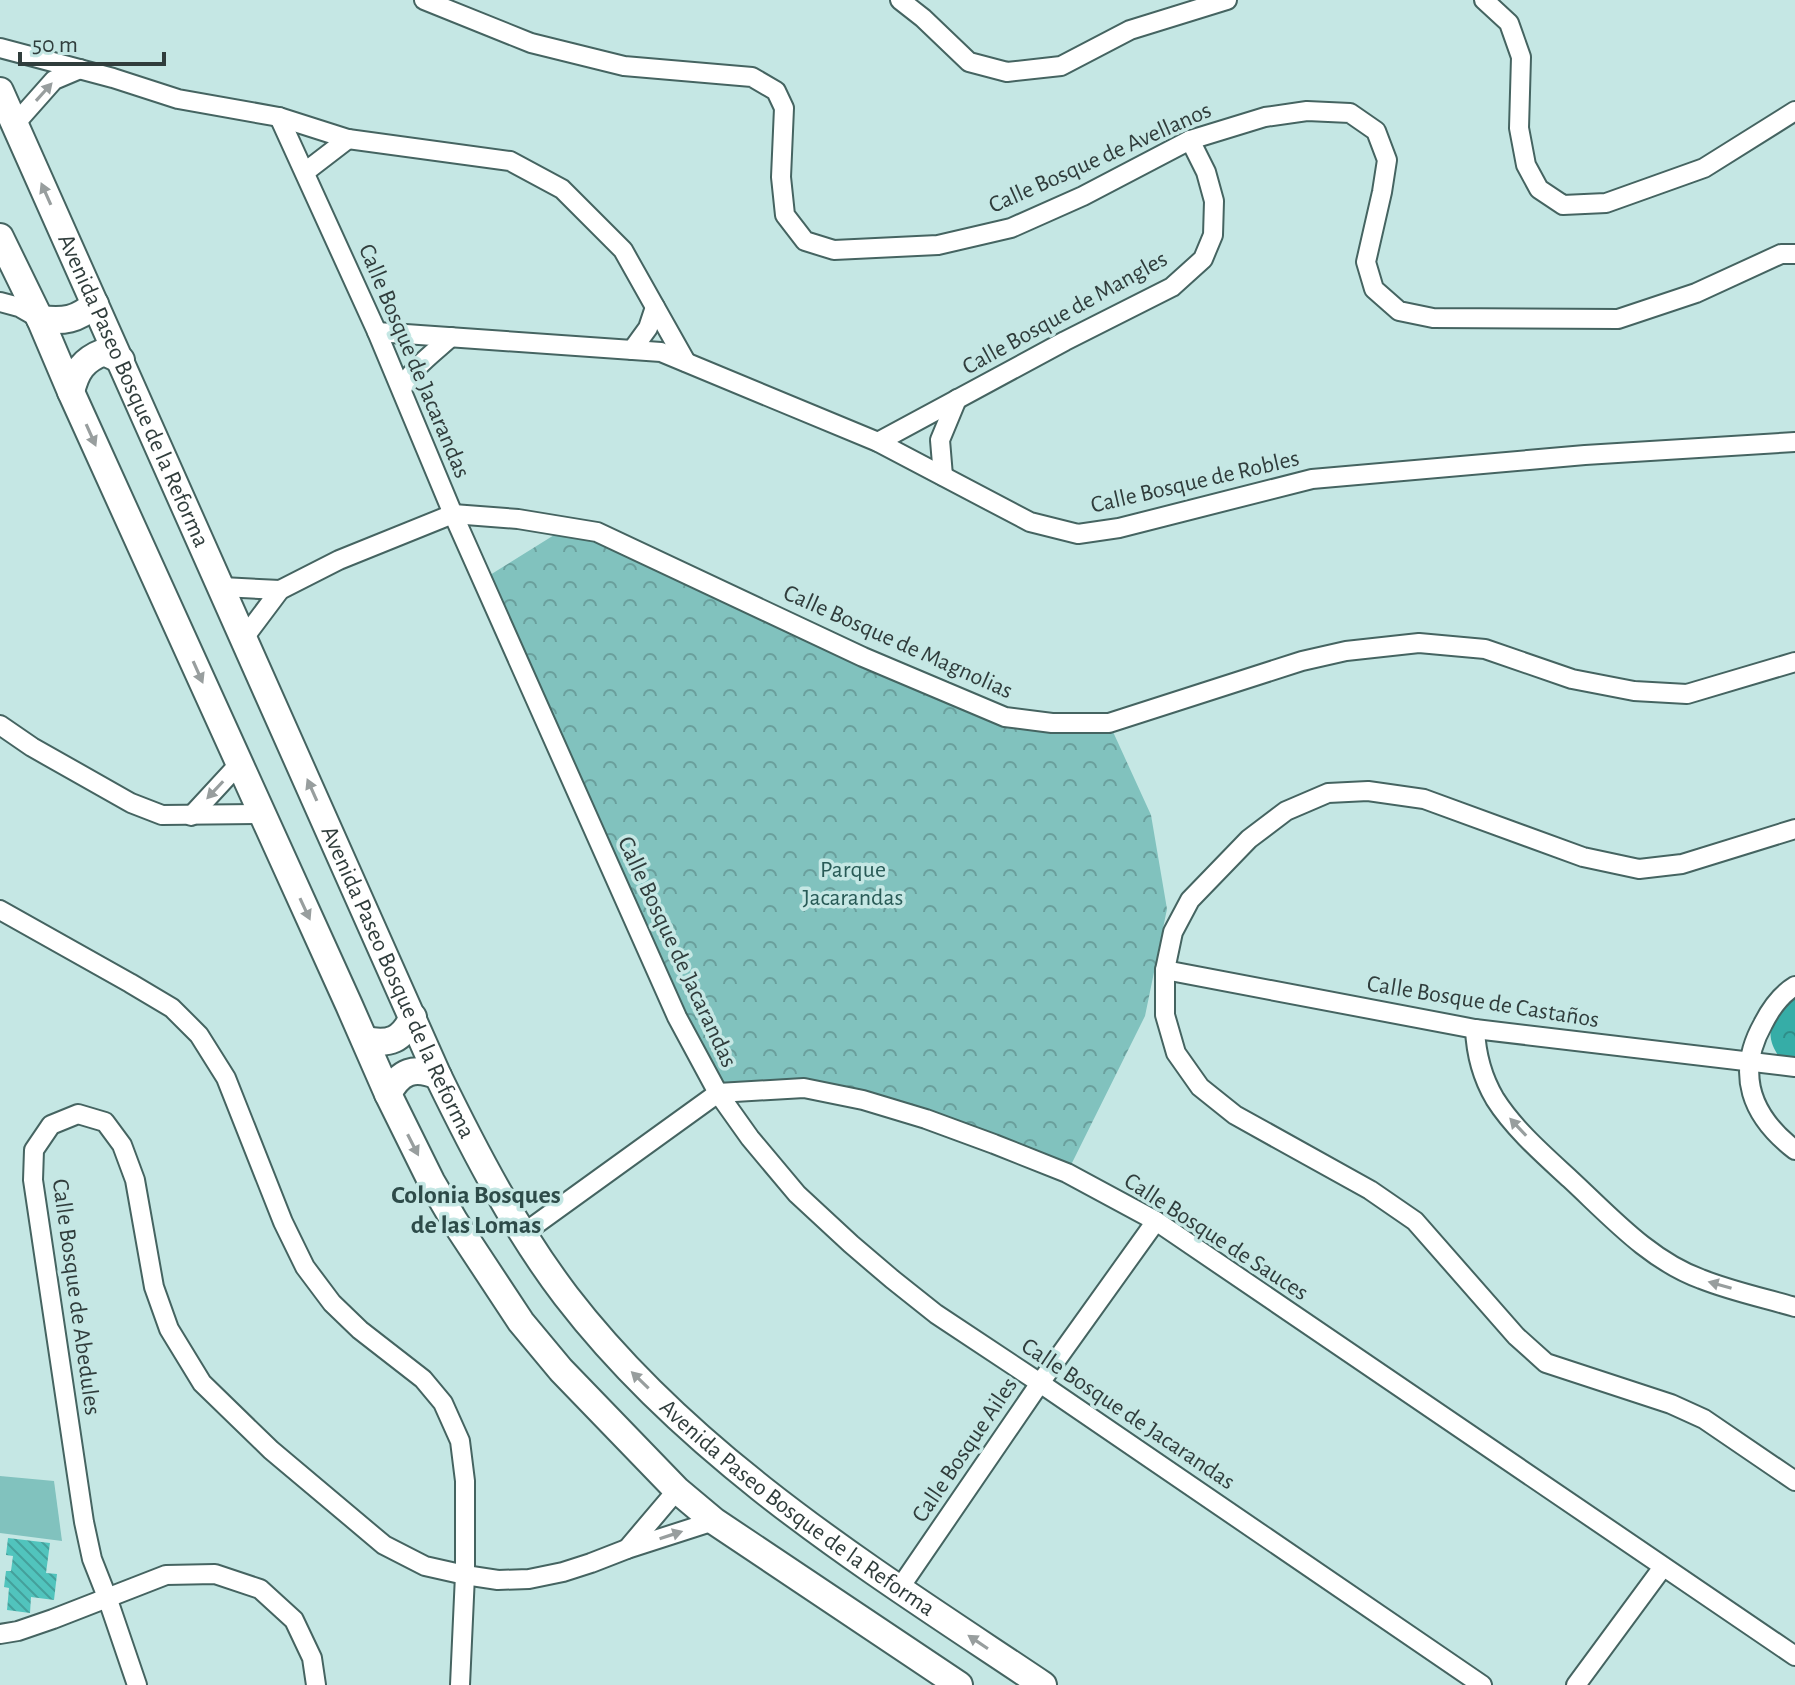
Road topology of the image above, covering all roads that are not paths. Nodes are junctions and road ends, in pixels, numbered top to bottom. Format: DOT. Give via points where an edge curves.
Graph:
graph roads {
  1 [pos="424,0"];
  2 [pos="900,0"];
  3 [pos="1227,0"];
  4 [pos="1484,0"];
  5 [pos="0,48"];
  6 [pos="80,69"];
  7 [pos="0,91"];
  8 [pos="1795,111"];
  9 [pos="279,117"];
  10 [pos="15,124"];
  11 [pos="348,139"];
  12 [pos="1190,140"];
  13 [pos="305,172"];
  14 [pos="0,237"];
  15 [pos="1795,254"];
  16 [pos="0,302"];
  17 [pos="95,304"];
  18 [pos="655,307"];
  19 [pos="40,319"];
  20 [pos="377,332"];
  21 [pos="451,337"];
  22 [pos="632,350"];
  23 [pos="121,360"];
  24 [pos="686,362"];
  25 [pos="402,390"];
  26 [pos="71,392"];
  27 [pos="957,399"];
  28 [pos="878,442"];
  29 [pos="1795,442"];
  30 [pos="943,476"];
  31 [pos="453,514"];
  32 [pos="222,587"];
  33 [pos="280,590"];
  34 [pos="244,638"];
  35 [pos="1795,662"];
  36 [pos="0,725"];
  37 [pos="239,764"];
  38 [pos="262,814"];
  39 [pos="191,816"];
  40 [pos="1795,829"];
  41 [pos="0,910"];
  42 [pos="1165,970"];
  43 [pos="1795,986"];
  44 [pos="413,1017"];
  45 [pos="1475,1029"];
  46 [pos="365,1040"];
  47 [pos="1750,1062"];
  48 [pos="1795,1067"];
  49 [pos="438,1076"];
  50 [pos="718,1093"];
  51 [pos="388,1094"];
  52 [pos="1795,1150"];
  53 [pos="1156,1221"];
  54 [pos="524,1233"];
  55 [pos="1795,1307"];
  56 [pos="1040,1383"];
  57 [pos="1795,1481"];
  58 [pos="677,1490"];
  59 [pos="714,1521"];
  60 [pos="627,1549"];
  61 [pos="1663,1567"];
  62 [pos="465,1575"];
  63 [pos="899,1589"];
  64 [pos="107,1597"];
  65 [pos="0,1634"];
  66 [pos="1795,1656"];
  67 [pos="137,1685"];
  68 [pos="316,1685"];
  69 [pos="460,1685"];
  70 [pos="959,1685"];
  71 [pos="1043,1685"];
  72 [pos="1482,1685"];
  73 [pos="1576,1685"];
  1 -- 12 [label="street, Calle Bosque de Avellanos" via="531,43 624,66 752,77 776,91 784,108 785,215 805,241 834,250 938,245 1011,228"];
  2 -- 3 [label="street" via="969,62 1007,72 1061,66 1130,30"];
  4 -- 8 [label="street" via="1509,23 1521,57 1519,128 1526,165 1539,189 1563,205 1606,203 1704,168"];
  5 -- 6 [label="street"];
  6 -- 9 [label="street" via="178,99"];
  10 -- 6 [label="street, one-way" via="54,80"];
  7 -- 10 [label="main road, Avenida Paseo Bosque de la Reforma"];
  9 -- 11 [label="street"];
  9 -- 13 [label="street, Calle Bosque de Jacarandas"];
  17 -- 10 [label="main road, Avenida Paseo Bosque de la Reforma, one-way"];
  11 -- 13 [label="street"];
  11 -- 18 [label="street" via="510,161 562,189 623,250"];
  12 -- 15 [label="street, Calle Bosque de Avellanos" via="1265,117 1307,111 1350,113 1376,131 1387,160 1366,262 1374,289 1399,311 1433,318 1618,319 1696,293 1781,254"];
  12 -- 27 [label="street, Calle Bosque de Mangles" via="1214,201 1213,235 1203,259 1172,287"];
  13 -- 20 [label="street, Calle Bosque de Jacarandas"];
  14 -- 19 [label="main road, Avenida Paseo Bosque de la Reforma"];
  16 -- 19 [label="street"];
  17 -- 19 [label="main road" via="68,320"];
  17 -- 23 [label="main road, Avenida Paseo Bosque de la Reforma"];
  18 -- 22 [label="street"];
  18 -- 24 [label="street"];
  19 -- 26 [label="main road, Avenida Paseo Bosque de la Reforma"];
  20 -- 21 [label="street, Calle Bosque de Robles"];
  20 -- 25 [label="street, Calle Bosque de Jacarandas"];
  21 -- 22 [label="street, Calle Bosque de Robles"];
  21 -- 25 [label="street"];
  22 -- 24 [label="street, Calle Bosque de Robles" via="661,352"];
  23 -- 26 [label="main road" via="104,352 89,358"];
  23 -- 32 [label="main road, Avenida Paseo Bosque de la Reforma"];
  24 -- 28 [label="street, Calle Bosque de Robles"];
  25 -- 31 [label="street, Calle Bosque de Jacarandas"];
  26 -- 37 [label="main road, Avenida Paseo Bosque de la Reforma, one-way"];
  27 -- 28 [label="street, Calle Bosque de Mangles"];
  27 -- 30 [label="street" via="940,440"];
  28 -- 30 [label="street, Calle Bosque de Robles"];
  29 -- 30 [label="street, Calle Bosque de Robles" via="1312,479 1078,534 1030,522"];
  31 -- 33 [label="street, Calle Bosque de Magnolias"];
  31 -- 35 [label="street, Calle Bosque de Magnolias" via="597,532 993,712 1052,723 1109,723 1302,661 1419,643 1485,649 1572,679 1634,691 1687,694"];
  31 -- 50 [label="street, Calle Bosque de Jacarandas" via="677,1017"];
  32 -- 33 [label="street, Calle Bosque de Magnolias"];
  32 -- 34 [label="main road, Avenida Paseo Bosque de la Reforma"];
  33 -- 34 [label="street, Calle Bosque de Magnolias"];
  44 -- 34 [label="main road, Avenida Paseo Bosque de la Reforma, one-way"];
  36 -- 39 [label="street" via="131,803 162,815"];
  37 -- 38 [label="main road, Avenida Paseo Bosque de la Reforma"];
  37 -- 39 [label="street, one-way"];
  38 -- 39 [label="street"];
  38 -- 46 [label="main road, Avenida Paseo Bosque de la Reforma, one-way"];
  40 -- 42 [label="street" via="1682,864 1639,869 1583,857 1424,799 1368,791 1328,793 1286,811 1249,839 1190,900 1173,932"];
  41 -- 62 [label="street" via="172,1008 199,1035 226,1078 305,1267 332,1303 423,1379 443,1403 460,1441"];
  42 -- 45 [label="street, Calle Bosque de Castaños"];
  42 -- 57 [label="street" via="1165,1015 1176,1053 1200,1087 1235,1115 1415,1221 1546,1363 1704,1419"];
  43 -- 47 [label="street" via="1771,1007"];
  44 -- 46 [label="main road" via="394,1040"];
  44 -- 49 [label="main road, Avenida Paseo Bosque de la Reforma"];
  45 -- 47 [label="street, Calle Bosque de Castaños"];
  55 -- 45 [label="street, one-way" via="1700,1279 1660,1258 1622,1227 1540,1151 1496,1101 1482,1072"];
  46 -- 51 [label="main road, Avenida Paseo Bosque de la Reforma"];
  47 -- 48 [label="street, Calle Bosque de Castaños"];
  47 -- 52 [label="street" via="1759,1112"];
  49 -- 51 [label="main road" via="424,1070 408,1072 395,1080"];
  49 -- 54 [label="main road, Avenida Paseo Bosque de la Reforma"];
  50 -- 53 [label="street, Calle Bosque de Sauces" via="804,1088 863,1100 1067,1173"];
  50 -- 54 [label="street"];
  50 -- 56 [label="street, Calle Bosque de Jacarandas" via="797,1194 851,1244 936,1314"];
  51 -- 58 [label="main road, Avenida Paseo Bosque de la Reforma, one-way" via="449,1212 521,1322"];
  53 -- 56 [label="street, Calle Bosque Ailes"];
  53 -- 61 [label="street, Calle Bosque de Sauces"];
  63 -- 54 [label="main road, Avenida Paseo Bosque de la Reforma, one-way" via="693,1432 621,1362"];
  56 -- 63 [label="street, Calle Bosque Ailes"];
  56 -- 72 [label="street, Calle Bosque de Jacarandas"];
  58 -- 59 [label="main road, Avenida Paseo Bosque de la Reforma"];
  58 -- 60 [label="street, Calle Bosque de Abedules"];
  60 -- 59 [label="street, Calle Bosque de Abedules, one-way"];
  59 -- 70 [label="main road, Avenida Paseo Bosque de la Reforma"];
  60 -- 62 [label="street, Calle Bosque de Abedules" via="529,1579"];
  61 -- 66 [label="street, Calle Bosque de Sauces"];
  61 -- 73 [label="street"];
  62 -- 64 [label="street, Calle Bosque de Abedules" via="425,1566 384,1545 271,1450 202,1383 169,1329 154,1287 135,1180 122,1145 105,1122 78,1114 51,1125 34,1150 33,1180 84,1522"];
  62 -- 69 [label="street"];
  71 -- 63 [label="main road, Avenida Paseo Bosque de la Reforma, one-way"];
  64 -- 65 [label="street"];
  64 -- 67 [label="street, Calle Bosque de Abedules"];
  64 -- 68 [label="street" via="166,1575 215,1574 260,1589 294,1620 312,1658"];
}
